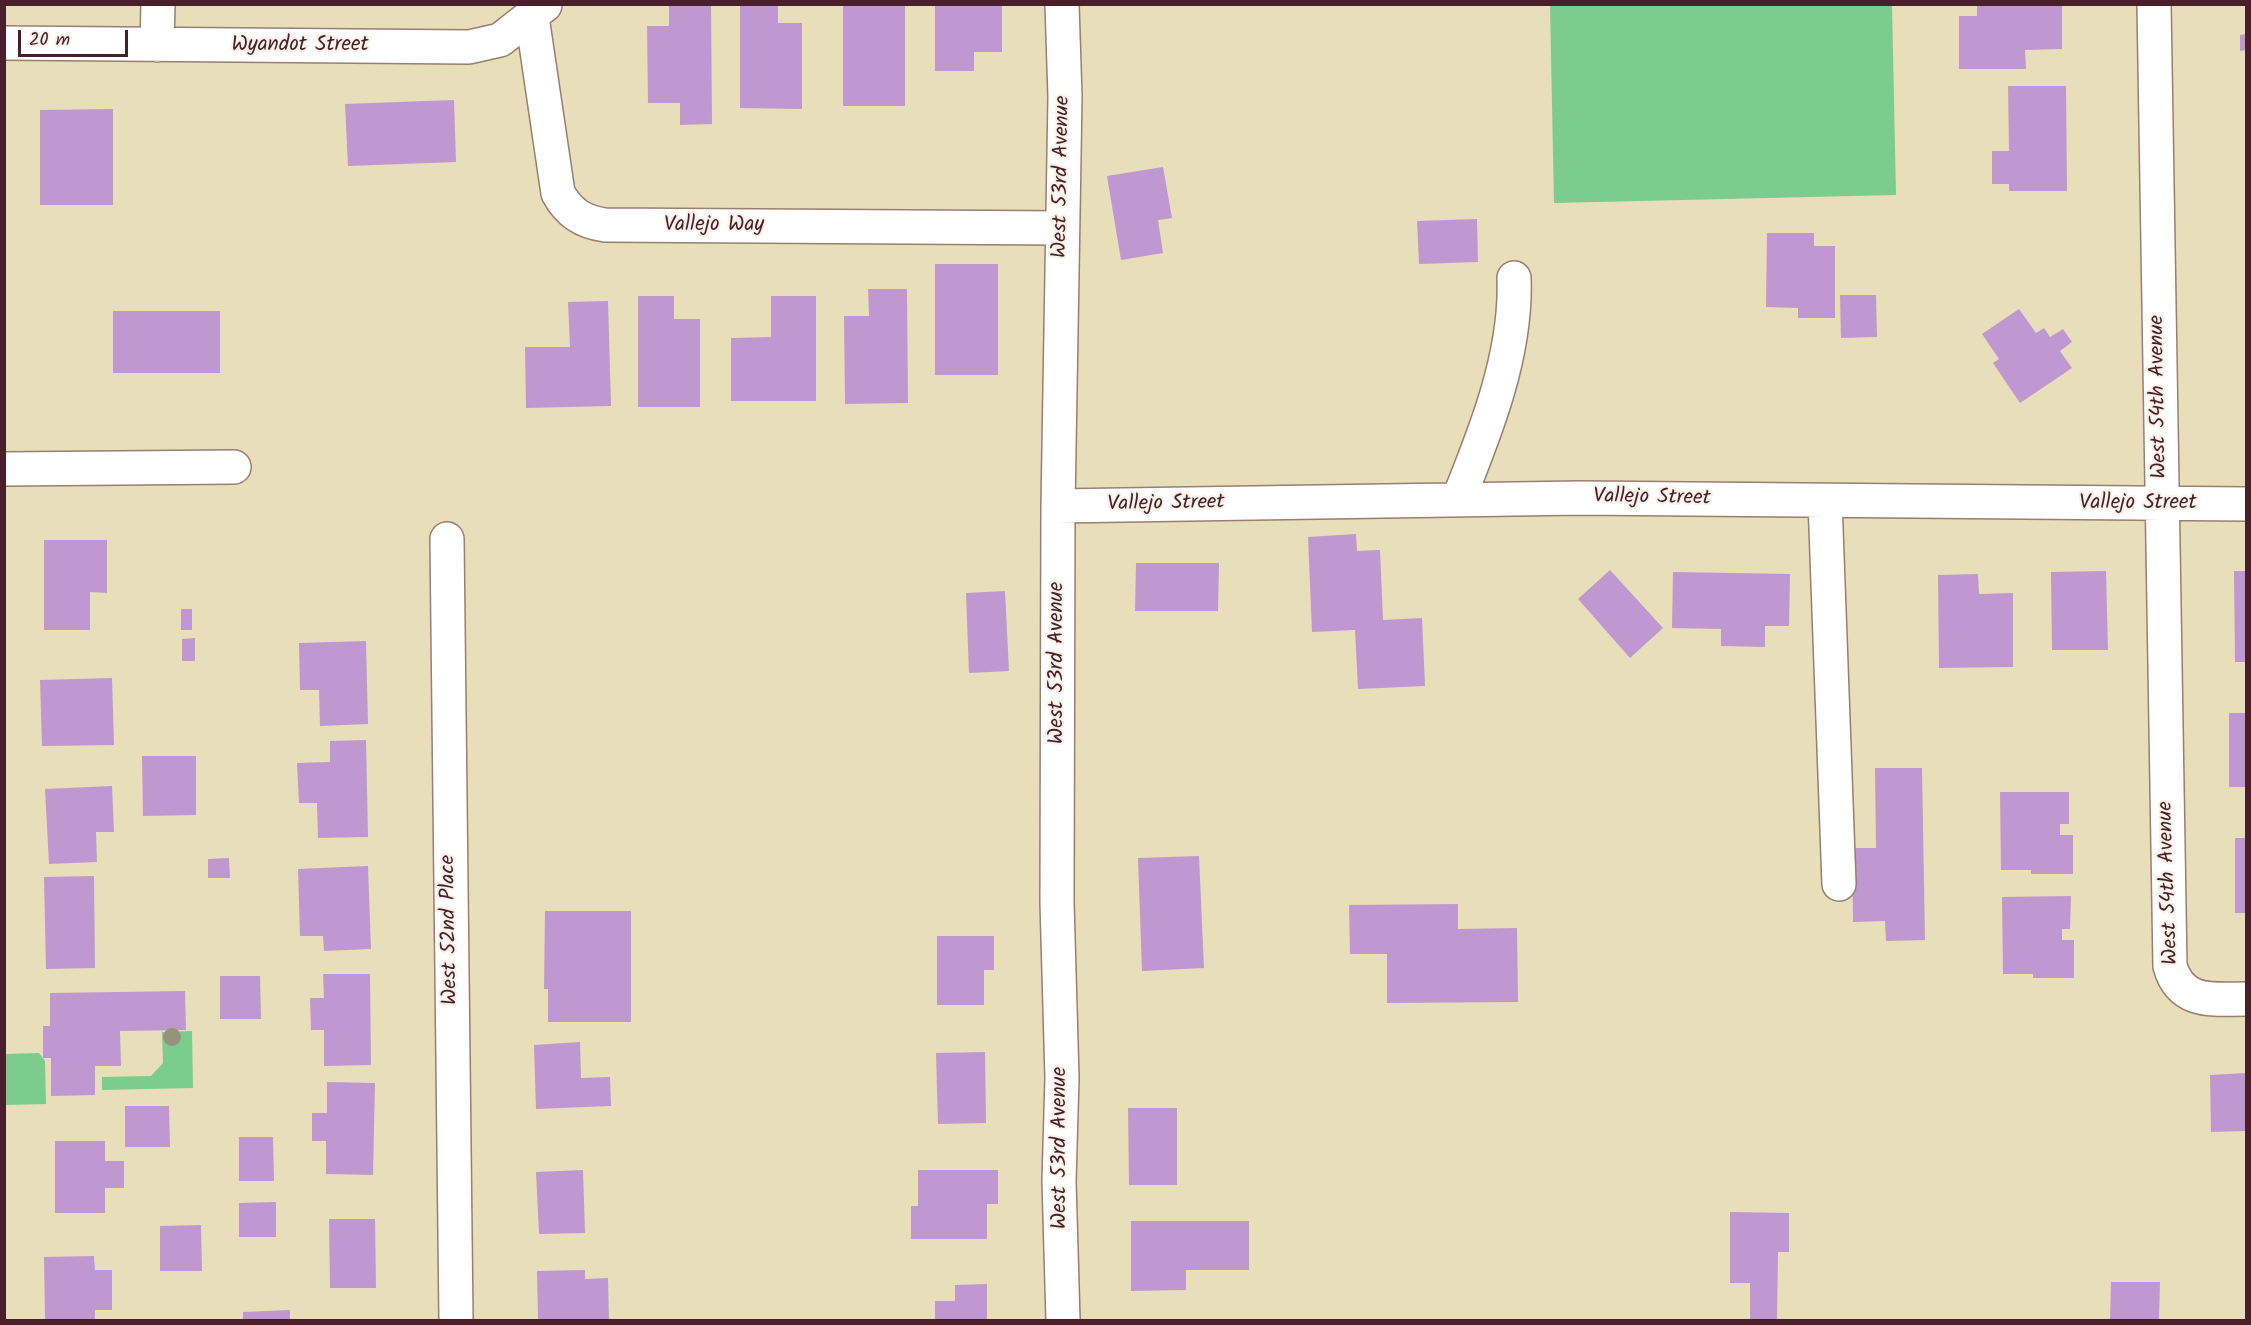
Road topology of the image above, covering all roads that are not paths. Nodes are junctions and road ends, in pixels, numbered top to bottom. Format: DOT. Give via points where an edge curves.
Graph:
graph roads {
  1 [pos="158,4"];
  2 [pos="1062,4"];
  3 [pos="2154,4"];
  4 [pos="539,11"];
  5 [pos="4,43"];
  6 [pos="157,45"];
  7 [pos="1062,228"];
  8 [pos="1514,278"];
  9 [pos="234,467"];
  10 [pos="4,469"];
  11 [pos="1458,500"];
  12 [pos="1825,501"];
  13 [pos="2162,504"];
  14 [pos="2247,504"];
  15 [pos="1058,506"];
  16 [pos="447,539"];
  17 [pos="1839,884"];
  18 [pos="2247,999"];
  19 [pos="456,1320"];
  20 [pos="1063,1320"];
  1 -- 6 [label="street"];
  2 -- 7 [label="street, West 53rd Avenue"];
  3 -- 13 [label="street, West 54th Avenue"];
  4 -- 6 [label="street, Wyandot Street" via="500,40 469,47"];
  4 -- 7 [label="street, Vallejo Way" via="558,193 571,212 591,223"];
  5 -- 6 [label="street, Wyandot Street"];
  7 -- 15 [label="street, West 53rd Avenue"];
  8 -- 11 [label="street" via="1515,307 1499,384"];
  9 -- 10 [label="street"];
  11 -- 12 [label="street, Vallejo Street"];
  11 -- 15 [label="street, Vallejo Street"];
  12 -- 13 [label="street, Vallejo Street"];
  12 -- 17 [label="street"];
  13 -- 14 [label="street, Vallejo Street"];
  13 -- 18 [label="street, West 54th Avenue" via="2170,966 2173,978 2193,996"];
  15 -- 20 [label="street, West 53rd Avenue" via="1057,902"];
  16 -- 19 [label="street, West 52nd Place"];
}
